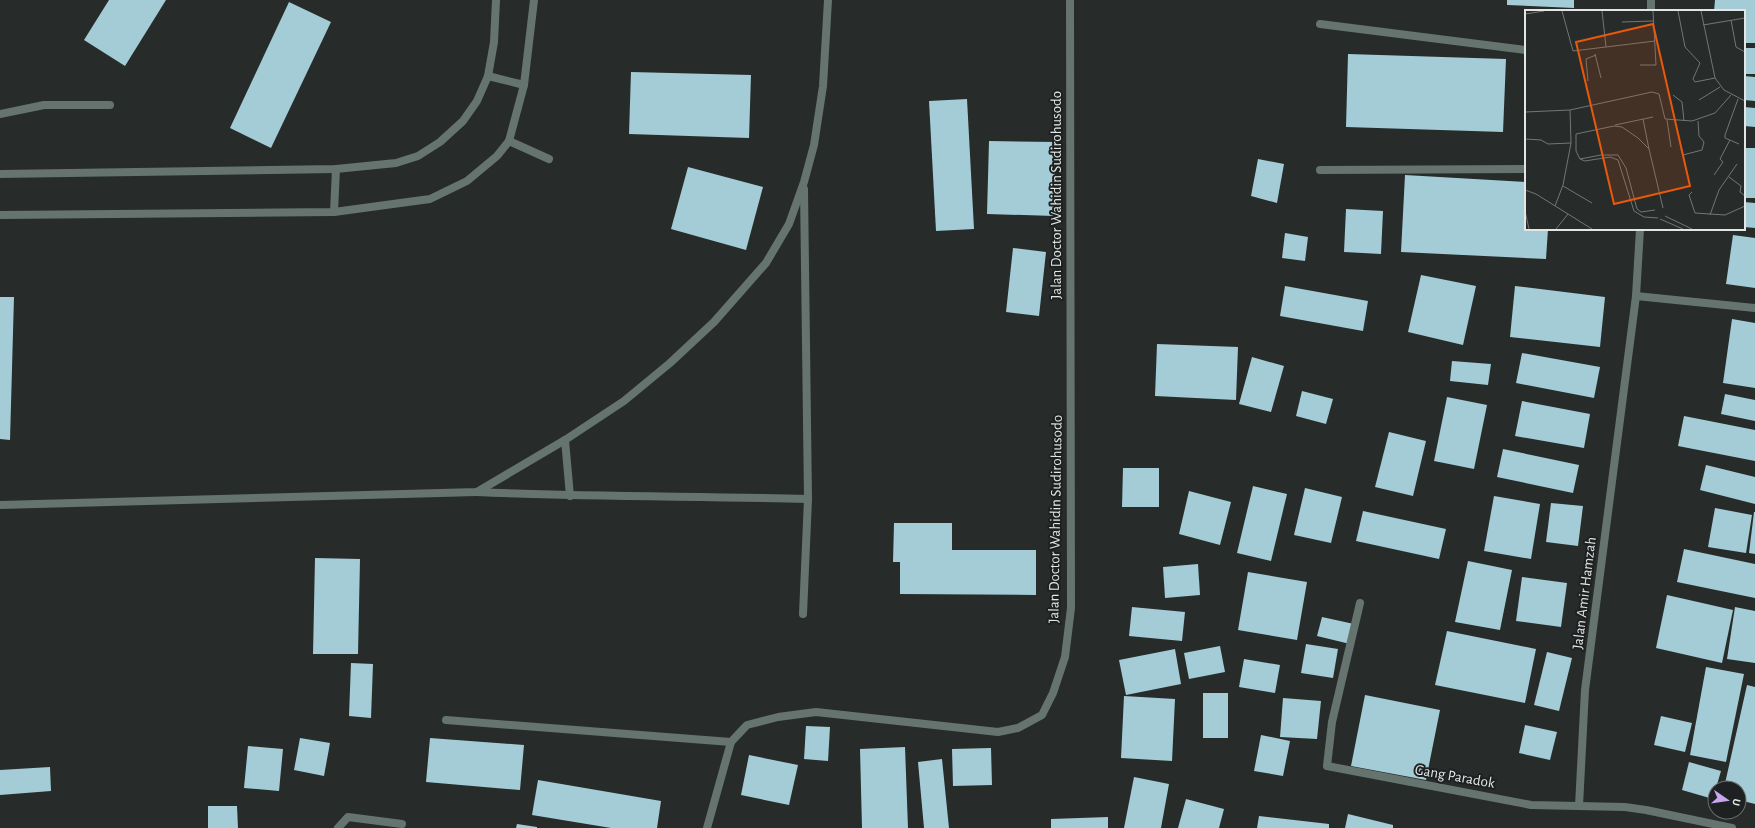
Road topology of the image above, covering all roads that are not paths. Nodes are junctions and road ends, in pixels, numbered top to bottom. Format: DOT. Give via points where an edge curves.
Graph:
graph roads {
  1 [pos="496,0"];
  2 [pos="534,0"];
  3 [pos="828,0"];
  4 [pos="1070,0"];
  5 [pos="1652,0"];
  6 [pos="1651,10"];
  7 [pos="1320,24"];
  8 [pos="1525,50"];
  9 [pos="488,76"];
  10 [pos="524,85"];
  11 [pos="110,105"];
  12 [pos="0,114"];
  13 [pos="509,141"];
  14 [pos="549,159"];
  15 [pos="336,169"];
  16 [pos="1525,169"];
  17 [pos="1320,170"];
  18 [pos="0,174"];
  19 [pos="804,182"];
  20 [pos="334,212"];
  21 [pos="0,215"];
  22 [pos="1640,230"];
  23 [pos="1636,296"];
  24 [pos="1755,308"];
  25 [pos="565,440"];
  26 [pos="476,492"];
  27 [pos="570,496"];
  28 [pos="808,499"];
  29 [pos="0,505"];
  30 [pos="1360,603"];
  31 [pos="804,614"];
  32 [pos="446,720"];
  33 [pos="731,742"];
  34 [pos="1579,806"];
  35 [pos="402,824"];
  36 [pos="338,828"];
  37 [pos="707,828"];
  38 [pos="1732,828"];
  1 -- 9 [label="street" via="494,42"];
  2 -- 10 [label="street"];
  3 -- 19 [label="street" via="823,86 814,145"];
  4 -- 33 [label="street, Jalan Doctor Wahidin Sudirohusodo" via="1071,608 1065,657 1053,693 1042,715 1018,728 998,732 816,712 778,717 747,725"];
  5 -- 6 [label="street"];
  7 -- 8 [label="street"];
  9 -- 10 [label="street"];
  9 -- 15 [label="street" via="477,101 463,121 440,142 418,156 396,163"];
  10 -- 13 [label="street"];
  11 -- 12 [label="street" via="44,105"];
  13 -- 14 [label="street"];
  13 -- 20 [label="street" via="497,156 467,181 430,199"];
  15 -- 18 [label="street"];
  15 -- 20 [label="street"];
  16 -- 17 [label="street"];
  19 -- 25 [label="street" via="789,224 766,263 714,322 670,363 624,400"];
  19 -- 28 [label="street"];
  20 -- 21 [label="street"];
  22 -- 23 [label="street, Jalan Amir Hamzah"];
  23 -- 24 [label="street"];
  23 -- 34 [label="street, Jalan Amir Hamzah" via="1585,690"];
  25 -- 26 [label="street"];
  25 -- 27 [label="street"];
  26 -- 27 [label="street"];
  26 -- 29 [label="street"];
  27 -- 28 [label="street" via="681,495"];
  28 -- 31 [label="street"];
  30 -- 34 [label="street, Gang Paradok" via="1332,722 1326,766 1531,805"];
  32 -- 33 [label="street"];
  33 -- 37 [label="street, Jalan Doctor Wahidin Sudirohusodo"];
  34 -- 38 [label="street" via="1646,810"];
  35 -- 36 [label="street" via="348,818"];
}
